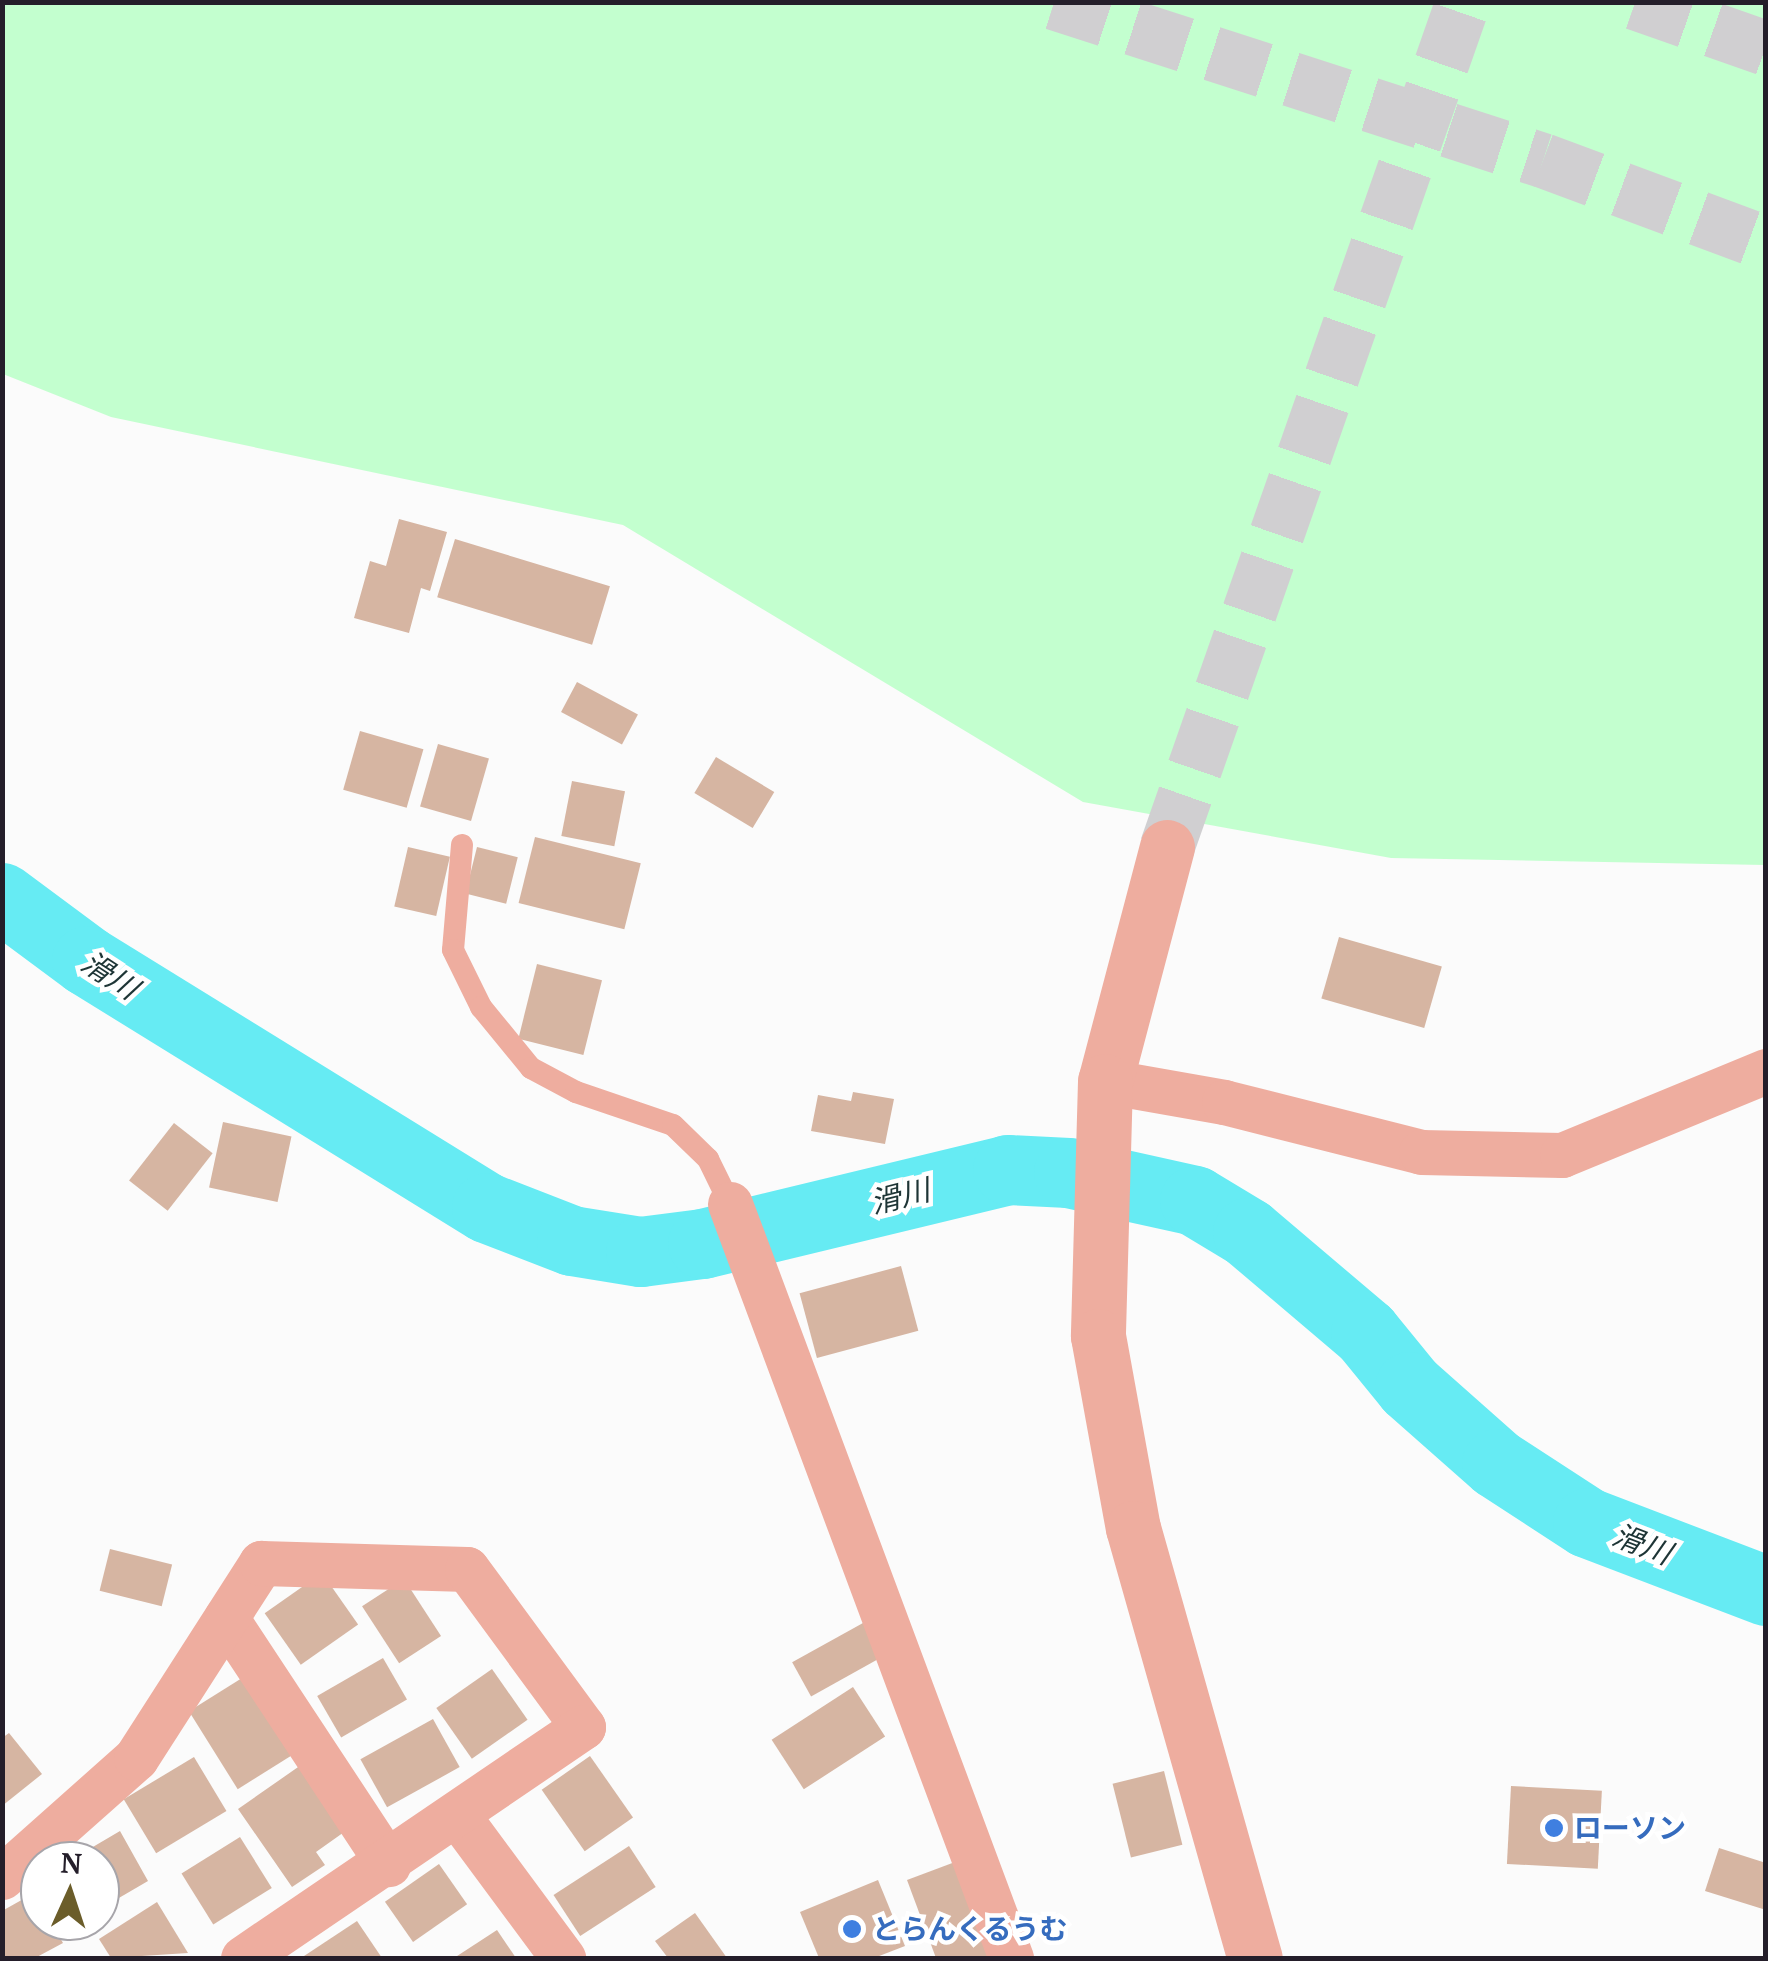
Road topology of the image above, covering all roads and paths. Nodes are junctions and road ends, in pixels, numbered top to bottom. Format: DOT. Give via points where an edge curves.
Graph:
graph roads {
  1 [pos="462,845"];
  2 [pos="1166,846"];
  3 [pos="1766,1071"];
  4 [pos="1104,1099"];
  5 [pos="730,1204"];
  6 [pos="226,1618"];
  7 [pos="458,1816"];
  8 [pos="388,1864"];
  9 [pos="2,1877"];
  10 [pos="243,1958"];
  11 [pos="564,1958"];
  12 [pos="1011,1958"];
  13 [pos="1255,1958"];
  1 -- 5 [label="lane" via="453,950 481,1006 531,1068 672,1125 708,1159"];
  2 -- 4 [label="street"];
  3 -- 4 [label="street" via="1562,1155 1420,1152 1224,1102"];
  4 -- 13 [label="street" via="1098,1336 1134,1528"];
  5 -- 12 [label="street"];
  6 -- 7 [label="street" via="261,1563 467,1569 583,1728"];
  6 -- 8 [label="street"];
  6 -- 9 [label="street" via="136,1758"];
  7 -- 8 [label="street"];
  7 -- 11 [label="street"];
  8 -- 10 [label="street"];
}
